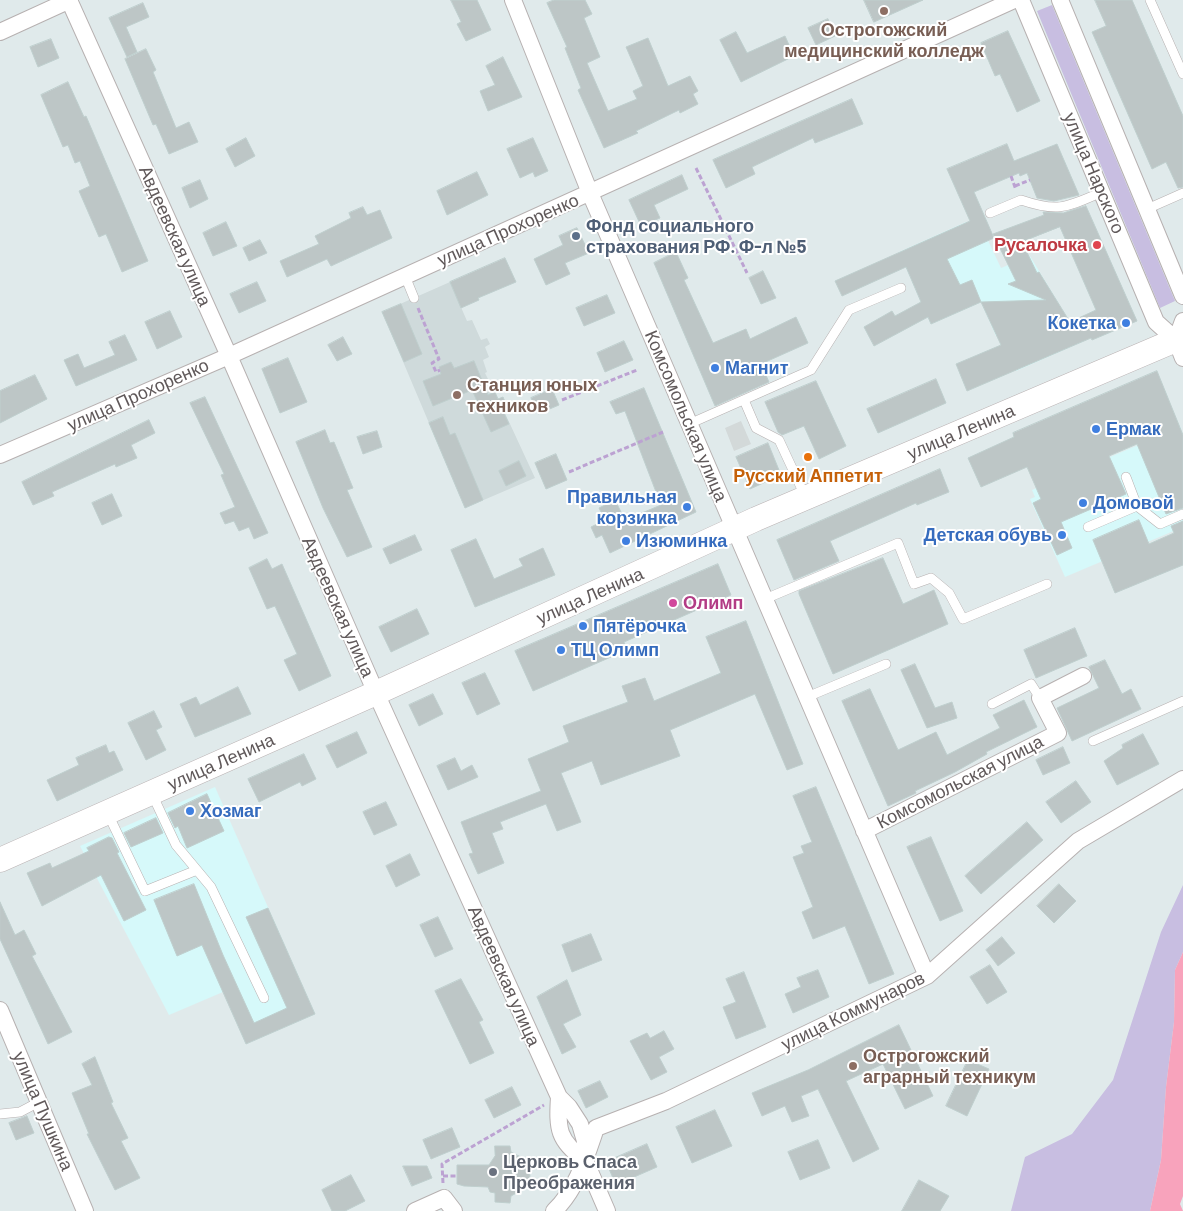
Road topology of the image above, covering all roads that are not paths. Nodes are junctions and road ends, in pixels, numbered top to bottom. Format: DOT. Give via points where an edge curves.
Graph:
graph roads {
  1 [pos="69,0"];
  2 [pos="513,0"];
  3 [pos="1014,0"];
  4 [pos="1021,0"];
  5 [pos="1060,0"];
  6 [pos="1150,0"];
  7 [pos="0,32"];
  8 [pos="1183,74"];
  9 [pos="1102,192"];
  10 [pos="590,193"];
  11 [pos="1183,193"];
  12 [pos="1147,209"];
  13 [pos="990,212"];
  14 [pos="405,276"];
  15 [pos="901,288"];
  16 [pos="1183,296"];
  17 [pos="414,298"];
  18 [pos="1181,339"];
  19 [pos="229,356"];
  20 [pos="744,400"];
  21 [pos="689,424"];
  22 [pos="0,455"];
  23 [pos="1126,477"];
  24 [pos="806,498"];
  25 [pos="1137,506"];
  26 [pos="1183,514"];
  27 [pos="1088,527"];
  28 [pos="735,529"];
  29 [pos="1047,584"];
  30 [pos="765,599"];
  31 [pos="886,664"];
  32 [pos="1083,676"];
  33 [pos="376,693"];
  34 [pos="807,697"];
  35 [pos="1040,698"];
  36 [pos="1183,701"];
  37 [pos="992,704"];
  38 [pos="1093,741"];
  39 [pos="1183,778"];
  40 [pos="152,793"];
  41 [pos="108,814"];
  42 [pos="864,830"];
  43 [pos="0,860"];
  44 [pos="197,870"];
  45 [pos="927,976"];
  46 [pos="264,998"];
  47 [pos="0,1010"];
  48 [pos="39,1102"];
  49 [pos="0,1114"];
  50 [pos="585,1160"];
  51 [pos="449,1205"];
  52 [pos="85,1211"];
  53 [pos="415,1211"];
  54 [pos="554,1211"];
  55 [pos="607,1211"];
  1 -- 7 [label="street"];
  1 -- 19 [label="street, Авдеевская улица"];
  2 -- 10 [label="street, Комсомольская улица"];
  3 -- 10 [label="street, улица Прохоренко"];
  4 -- 9 [label="street, улица Нарского"];
  5 -- 12 [label="street, улица Нарского"];
  6 -- 8 [label="lane"];
  9 -- 13 [label="lane" via="1063,208 1040,207 1021,200"];
  9 -- 18 [label="street, улица Нарского" via="1156,322"];
  10 -- 14 [label="street, улица Прохоренко"];
  10 -- 21 [label="street, Комсомольская улица"];
  11 -- 12 [label="lane"];
  12 -- 16 [label="street, улица Нарского"];
  14 -- 17 [label="lane"];
  14 -- 19 [label="street, улица Прохоренко"];
  15 -- 20 [label="lane" via="849,310 811,370"];
  18 -- 24 [label="main road, улица Ленина"];
  19 -- 22 [label="street, улица Прохоренко"];
  19 -- 33 [label="street, Авдеевская улица"];
  20 -- 21 [label="lane"];
  20 -- 24 [label="lane" via="756,428 779,440"];
  21 -- 28 [label="street, Комсомольская улица"];
  23 -- 25 [label="lane"];
  24 -- 28 [label="main road, улица Ленина"];
  25 -- 26 [label="lane" via="1160,524"];
  25 -- 27 [label="lane"];
  28 -- 30 [label="street, Комсомольская улица"];
  28 -- 33 [label="main road, улица Ленина"];
  29 -- 30 [label="lane" via="963,618 949,593 931,578 914,584 898,543"];
  30 -- 34 [label="street, Комсомольская улица"];
  31 -- 34 [label="lane"];
  32 -- 35 [label="street"];
  33 -- 40 [label="main road, улица Ленина"];
  33 -- 50 [label="street, Авдеевская улица" via="559,1097 580,1124"];
  34 -- 42 [label="street, Комсомольская улица"];
  35 -- 37 [label="lane" via="1031,684"];
  35 -- 42 [label="street, Комсомольская улица" via="1058,733"];
  36 -- 38 [label="lane"];
  39 -- 45 [label="street, улица Коммунаров" via="1078,841"];
  40 -- 41 [label="main road, улица Ленина"];
  40 -- 44 [label="lane" via="176,844"];
  41 -- 43 [label="main road, улица Ленина"];
  41 -- 44 [label="lane" via="145,890"];
  42 -- 45 [label="street, Комсомольская улица"];
  44 -- 46 [label="lane" via="211,887"];
  45 -- 50 [label="street, улица Коммунаров" via="666,1101 596,1128"];
  47 -- 48 [label="street, улица Пушкина"];
  48 -- 49 [label="lane" via="20,1112"];
  48 -- 52 [label="street, улица Пушкина"];
  50 -- 54 [label="street, улица Коммунаров" via="567,1199"];
  50 -- 55 [label="street, Авдеевская улица"];
  51 -- 53 [label="street"];
}
